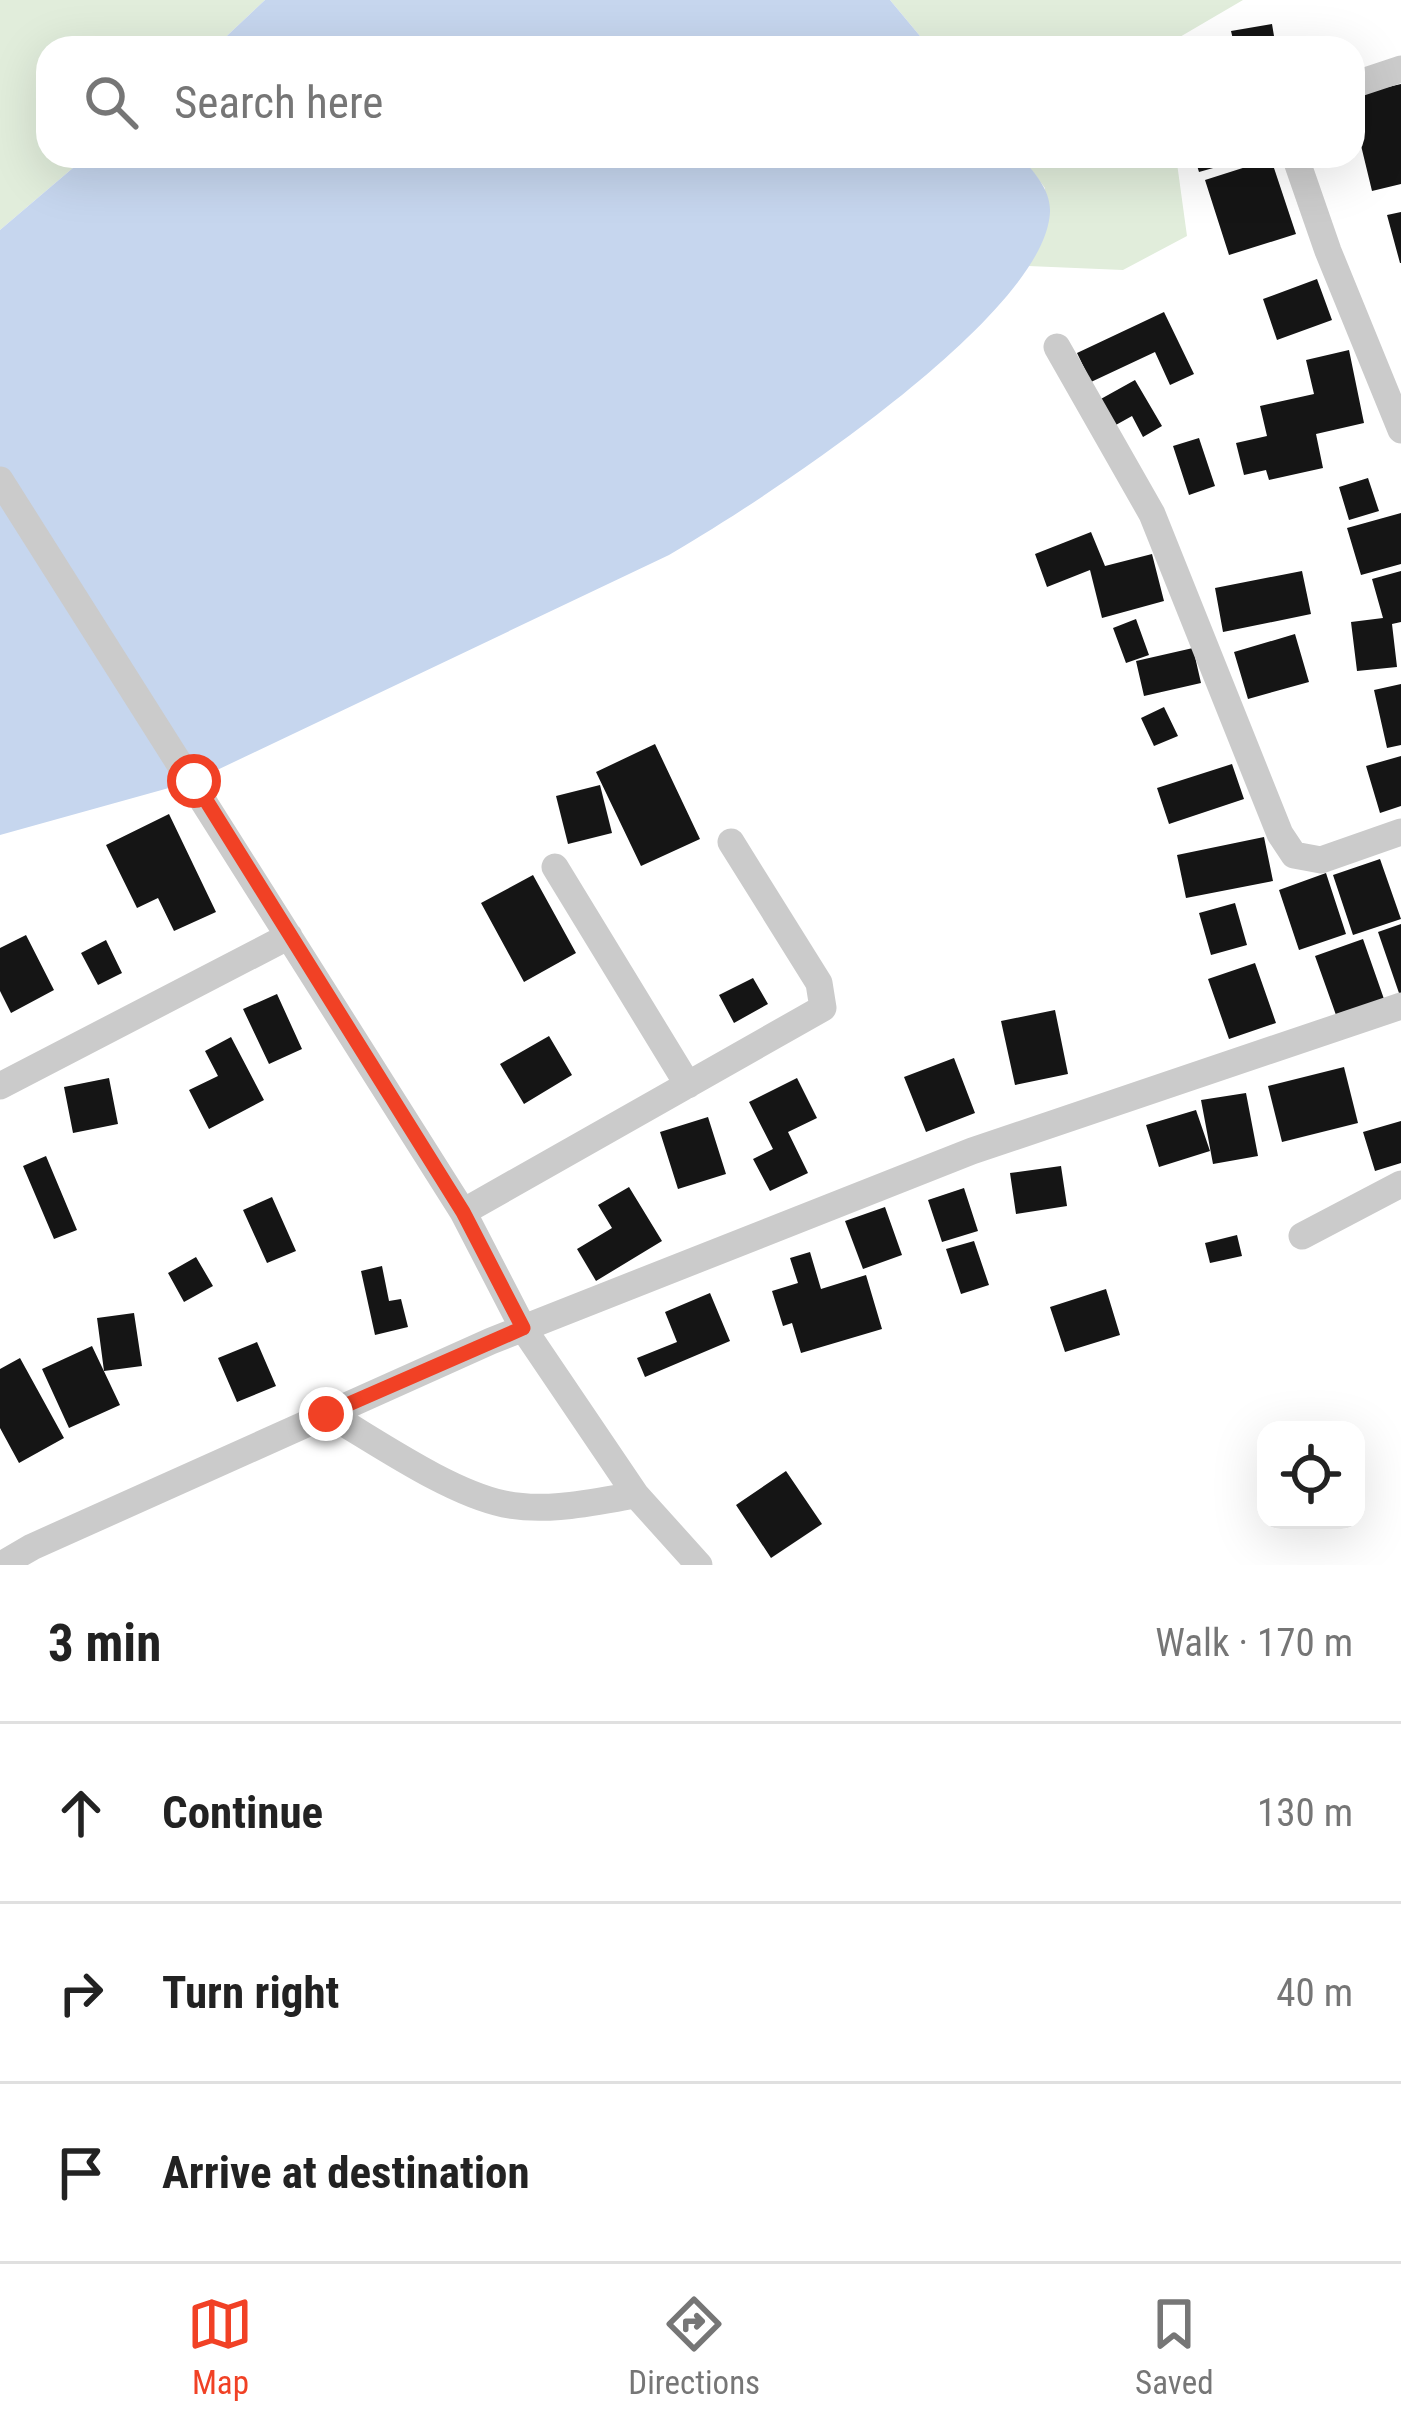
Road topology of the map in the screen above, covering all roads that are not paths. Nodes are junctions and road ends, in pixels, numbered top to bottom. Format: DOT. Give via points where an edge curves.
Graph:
graph roads {
  1 [pos="1401,69"];
  2 [pos="1365,82"];
  3 [pos="1299,168"];
  4 [pos="1057,347"];
  5 [pos="1401,430"];
  6 [pos="0,480"];
  7 [pos="1401,832"];
  8 [pos="731,842"];
  9 [pos="555,867"];
  10 [pos="289,936"];
  11 [pos="1401,1006"];
  12 [pos="688,1085"];
  13 [pos="0,1086"];
  14 [pos="1401,1184"];
  15 [pos="463,1212"];
  16 [pos="1301,1236"];
  17 [pos="523,1328"];
  18 [pos="326,1414"];
  19 [pos="636,1495"];
  20 [pos="1,1565"];
  21 [pos="699,1565"];
  1 -- 2 [label="street"];
  3 -- 5 [label="street"];
  4 -- 7 [label="street" via="1152,514 1294,855 1321,860"];
  6 -- 10 [label="street"];
  8 -- 12 [label="street" via="819,983 823,1008"];
  9 -- 12 [label="street"];
  10 -- 13 [label="street"];
  10 -- 15 [label="street"];
  11 -- 17 [label="street" via="972,1151"];
  12 -- 15 [label="street"];
  14 -- 16 [label="street"];
  15 -- 17 [label="street"];
  17 -- 18 [label="street"];
  17 -- 19 [label="street"];
  18 -- 19 [label="street" via="503,1504 561,1507"];
  18 -- 20 [label="street"];
  19 -- 21 [label="street"];
}
